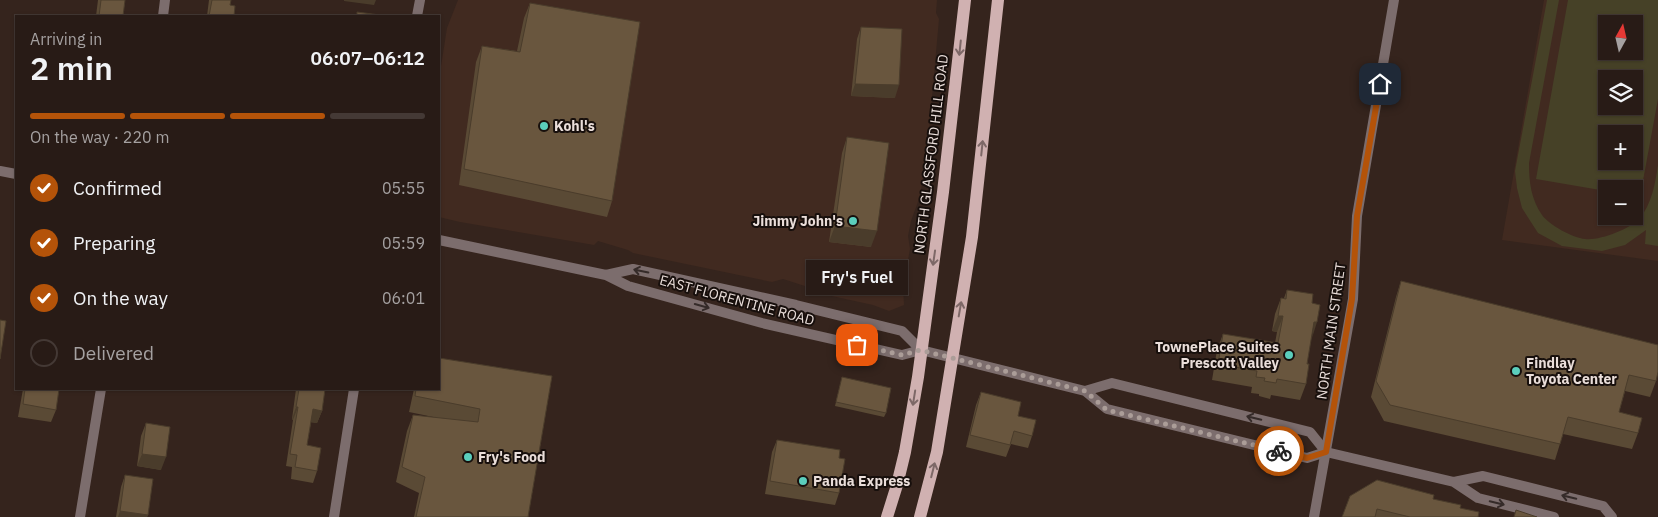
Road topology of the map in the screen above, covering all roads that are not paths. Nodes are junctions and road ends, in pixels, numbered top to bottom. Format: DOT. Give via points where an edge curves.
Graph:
graph roads {
  1 [pos="165,0"];
  2 [pos="420,0"];
  3 [pos="965,0"];
  4 [pos="998,0"];
  5 [pos="1394,0"];
  6 [pos="162,15"];
  7 [pos="417,15"];
  8 [pos="0,171"];
  9 [pos="15,174"];
  10 [pos="440,240"];
  11 [pos="606,275"];
  12 [pos="920,350"];
  13 [pos="952,357"];
  14 [pos="101,390"];
  15 [pos="354,390"];
  16 [pos="1085,391"];
  17 [pos="1326,452"];
  18 [pos="1454,482"];
  19 [pos="80,517"];
  20 [pos="334,517"];
  21 [pos="887,517"];
  22 [pos="920,517"];
  23 [pos="1314,517"];
  24 [pos="1554,517"];
  25 [pos="1612,517"];
  1 -- 6 [label="street"];
  2 -- 7 [label="street"];
  3 -- 12 [label="main road, NORTH GLASSFORD HILL ROAD, one-way" via="943,192"];
  13 -- 4 [label="main road, one-way" via="972,237"];
  5 -- 17 [label="street, NORTH MAIN STREET" via="1357,216 1352,299"];
  8 -- 9 [label="street"];
  10 -- 11 [label="street, EAST FLORENTINE ROAD"];
  11 -- 12 [label="street, EAST FLORENTINE ROAD, one-way" via="628,286 762,323 902,355"];
  12 -- 11 [label="street, EAST FLORENTINE ROAD, one-way" via="902,331 796,305 632,269"];
  12 -- 13 [label="street, EAST FLORENTINE ROAD"];
  12 -- 21 [label="main road, NORTH GLASSFORD HILL ROAD, one-way" via="905,452"];
  13 -- 16 [label="street, EAST FLORENTINE ROAD"];
  22 -- 13 [label="main road, one-way" via="938,452"];
  14 -- 19 [label="street"];
  15 -- 20 [label="street"];
  16 -- 17 [label="street, EAST FLORENTINE ROAD" via="1107,410 1307,458"];
  17 -- 16 [label="street, one-way" via="1310,432 1112,383"];
  17 -- 18 [label="street, EAST FLORENTINE ROAD"];
  17 -- 23 [label="street, NORTH MAIN STREET"];
  18 -- 24 [label="street, EAST FLORENTINE ROAD, one-way" via="1478,498"];
  25 -- 18 [label="street, EAST FLORENTINE ROAD, one-way" via="1603,506 1483,476"];
}
